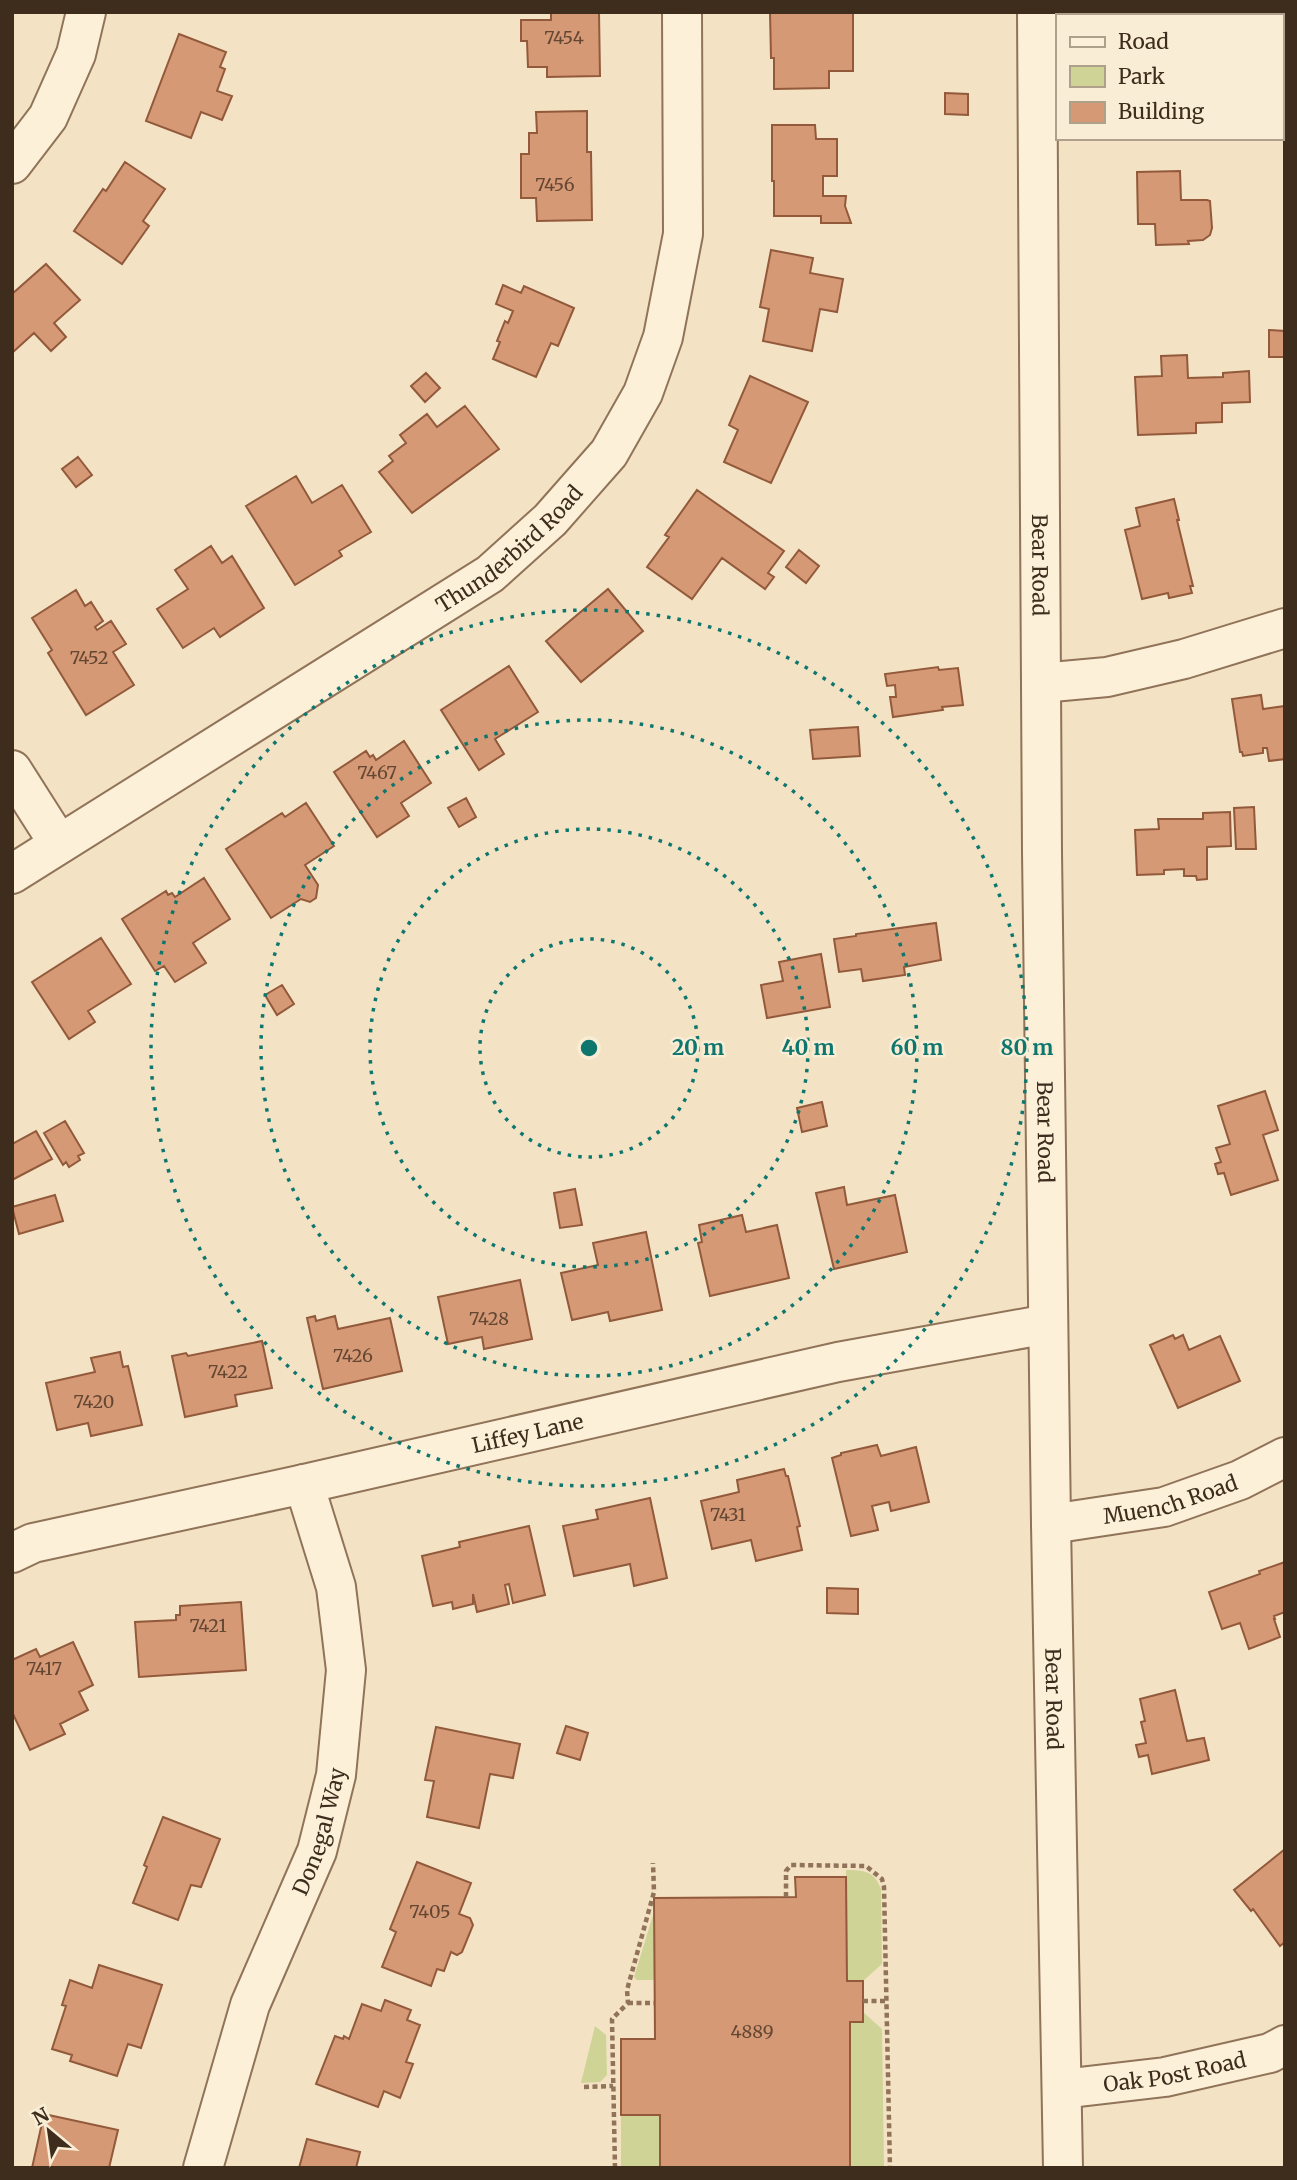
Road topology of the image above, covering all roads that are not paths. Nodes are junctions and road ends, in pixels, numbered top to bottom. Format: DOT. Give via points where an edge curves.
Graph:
graph roads {
  1 [pos="86,12"];
  2 [pos="682,12"];
  3 [pos="1037,12"];
  4 [pos="12,164"];
  5 [pos="1285,628"];
  6 [pos="1041,683"];
  7 [pos="12,770"];
  8 [pos="59,844"];
  9 [pos="12,874"];
  10 [pos="1048,1324"];
  11 [pos="1285,1457"];
  12 [pos="304,1483"];
  13 [pos="1051,1524"];
  14 [pos="12,1553"];
  15 [pos="1285,2045"];
  16 [pos="1062,2089"];
  17 [pos="203,2168"];
  18 [pos="1063,2168"];
  1 -- 4 [label="street" via="76,54 48,117"];
  2 -- 8 [label="street, Thunderbird Road" via="683,234 663,337 643,394 609,453 550,520 490,574"];
  3 -- 6 [label="street, Bear Road"];
  5 -- 6 [label="street" via="1107,677"];
  6 -- 10 [label="street, Bear Road"];
  7 -- 8 [label="street"];
  8 -- 9 [label="street, Thunderbird Road"];
  10 -- 12 [label="street, Liffey Lane" via="838,1362"];
  10 -- 13 [label="street, Bear Road"];
  11 -- 13 [label="street, Muench Road" via="1240,1480 1164,1507"];
  12 -- 14 [label="street, Liffey Lane" via="33,1543"];
  12 -- 17 [label="street, Donegal Way" via="336,1587 346,1670 336,1775 317,1850 250,2006"];
  13 -- 16 [label="street, Bear Road"];
  15 -- 16 [label="street, Oak Post Road" via="1270,2053 1164,2077"];
  16 -- 18 [label="street, Bear Road"];
}
